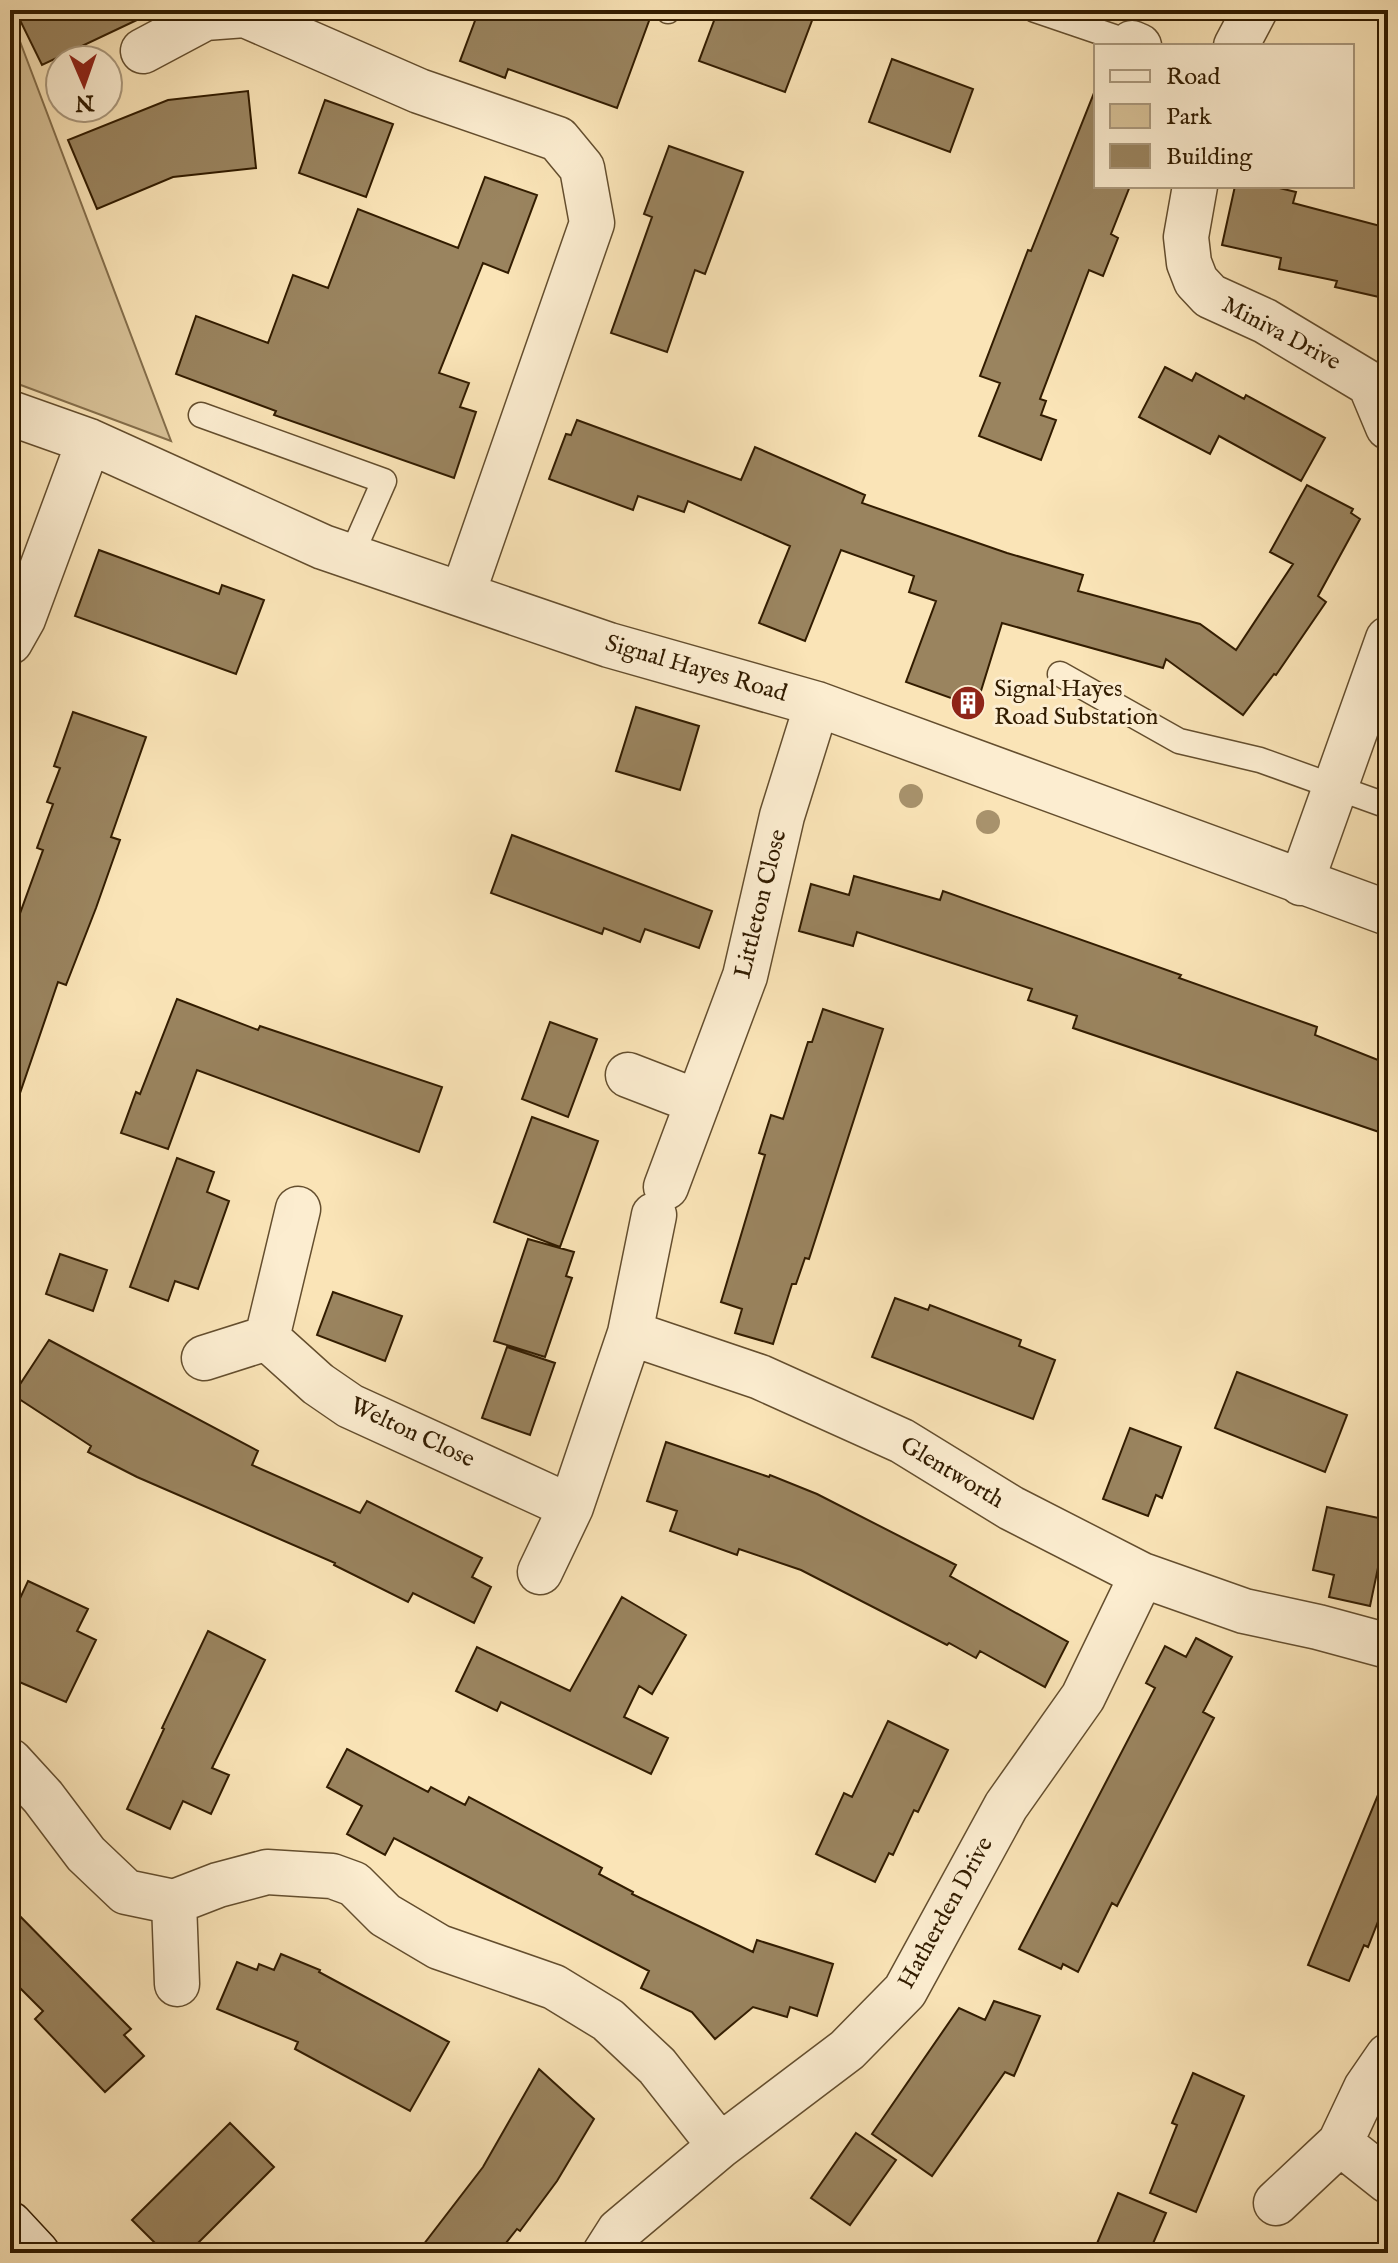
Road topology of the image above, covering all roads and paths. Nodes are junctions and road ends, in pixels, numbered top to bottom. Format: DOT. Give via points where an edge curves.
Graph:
graph roads {
  1 [pos="1035,10"];
  2 [pos="1255,10"];
  3 [pos="231,13"];
  4 [pos="1132,44"];
  5 [pos="1237,44"];
  6 [pos="143,51"];
  7 [pos="1195,188"];
  8 [pos="1379,374"];
  9 [pos="10,413"];
  10 [pos="201,415"];
  11 [pos="1388,427"];
  12 [pos="89,441"];
  13 [pos="351,556"];
  14 [pos="463,593"];
  15 [pos="1388,639"];
  16 [pos="10,642"];
  17 [pos="1060,674"];
  18 [pos="817,704"];
  19 [pos="1335,788"];
  20 [pos="1388,806"];
  21 [pos="1301,883"];
  22 [pos="1388,913"];
  23 [pos="628,1075"];
  24 [pos="698,1102"];
  25 [pos="298,1209"];
  26 [pos="630,1333"];
  27 [pos="267,1338"];
  28 [pos="204,1358"];
  29 [pos="571,1507"];
  30 [pos="540,1572"];
  31 [pos="1142,1575"];
  32 [pos="1388,1646"];
  33 [pos="10,1761"];
  34 [pos="174,1902"];
  35 [pos="177,1984"];
  36 [pos="1388,2056"];
  37 [pos="1340,2143"];
  38 [pos="720,2146"];
  39 [pos="1388,2181"];
  40 [pos="1276,2203"];
  41 [pos="10,2224"];
  42 [pos="37,2253"];
  43 [pos="605,2253"];
  1 -- 4 [label="lane"];
  2 -- 5 [label="street"];
  3 -- 6 [label="street" via="205,18"];
  3 -- 14 [label="street" via="419,91 558,139 582,168 592,223"];
  7 -- 8 [label="street, Miniva Drive" via="1186,237 1189,263 1210,296"];
  8 -- 11 [label="street, Miniva Drive"];
  9 -- 12 [label="street, Signal Hayes Road"];
  10 -- 13 [label="lane" via="384,481"];
  12 -- 13 [label="street, Signal Hayes Road"];
  12 -- 16 [label="street"];
  13 -- 14 [label="street, Signal Hayes Road"];
  14 -- 18 [label="street, Signal Hayes Road" via="609,645"];
  15 -- 19 [label="street"];
  17 -- 19 [label="lane" via="1179,741 1260,760"];
  18 -- 21 [label="street, Signal Hayes Road"];
  18 -- 24 [label="street, Littleton Close" via="782,816 745,976"];
  19 -- 20 [label="lane"];
  19 -- 21 [label="street"];
  21 -- 22 [label="street, Signal Hayes Road"];
  23 -- 24 [label="street"];
  24 -- 26 [label="street, Littleton Close" via="660,1201"];
  25 -- 27 [label="street"];
  26 -- 29 [label="street"];
  26 -- 31 [label="street, Glentworth" via="760,1377 902,1441 1011,1508"];
  27 -- 28 [label="street"];
  27 -- 29 [label="street, Welton Close" via="350,1406"];
  29 -- 30 [label="street"];
  31 -- 32 [label="street, Glentworth" via="1244,1611"];
  31 -- 38 [label="street, Hatherden Drive" via="1083,1697 1006,1806 905,1991 847,2050"];
  33 -- 34 [label="street" via="86,1854 126,1892"];
  34 -- 35 [label="street"];
  34 -- 38 [label="street" via="267,1872 332,1876 354,1884 385,1915 439,1947 554,1987 608,2020 657,2066"];
  36 -- 37 [label="street"];
  37 -- 39 [label="street"];
  37 -- 40 [label="street"];
  38 -- 43 [label="street, Hatherden Drive" via="619,2231"];
  41 -- 42 [label="street"];
}
